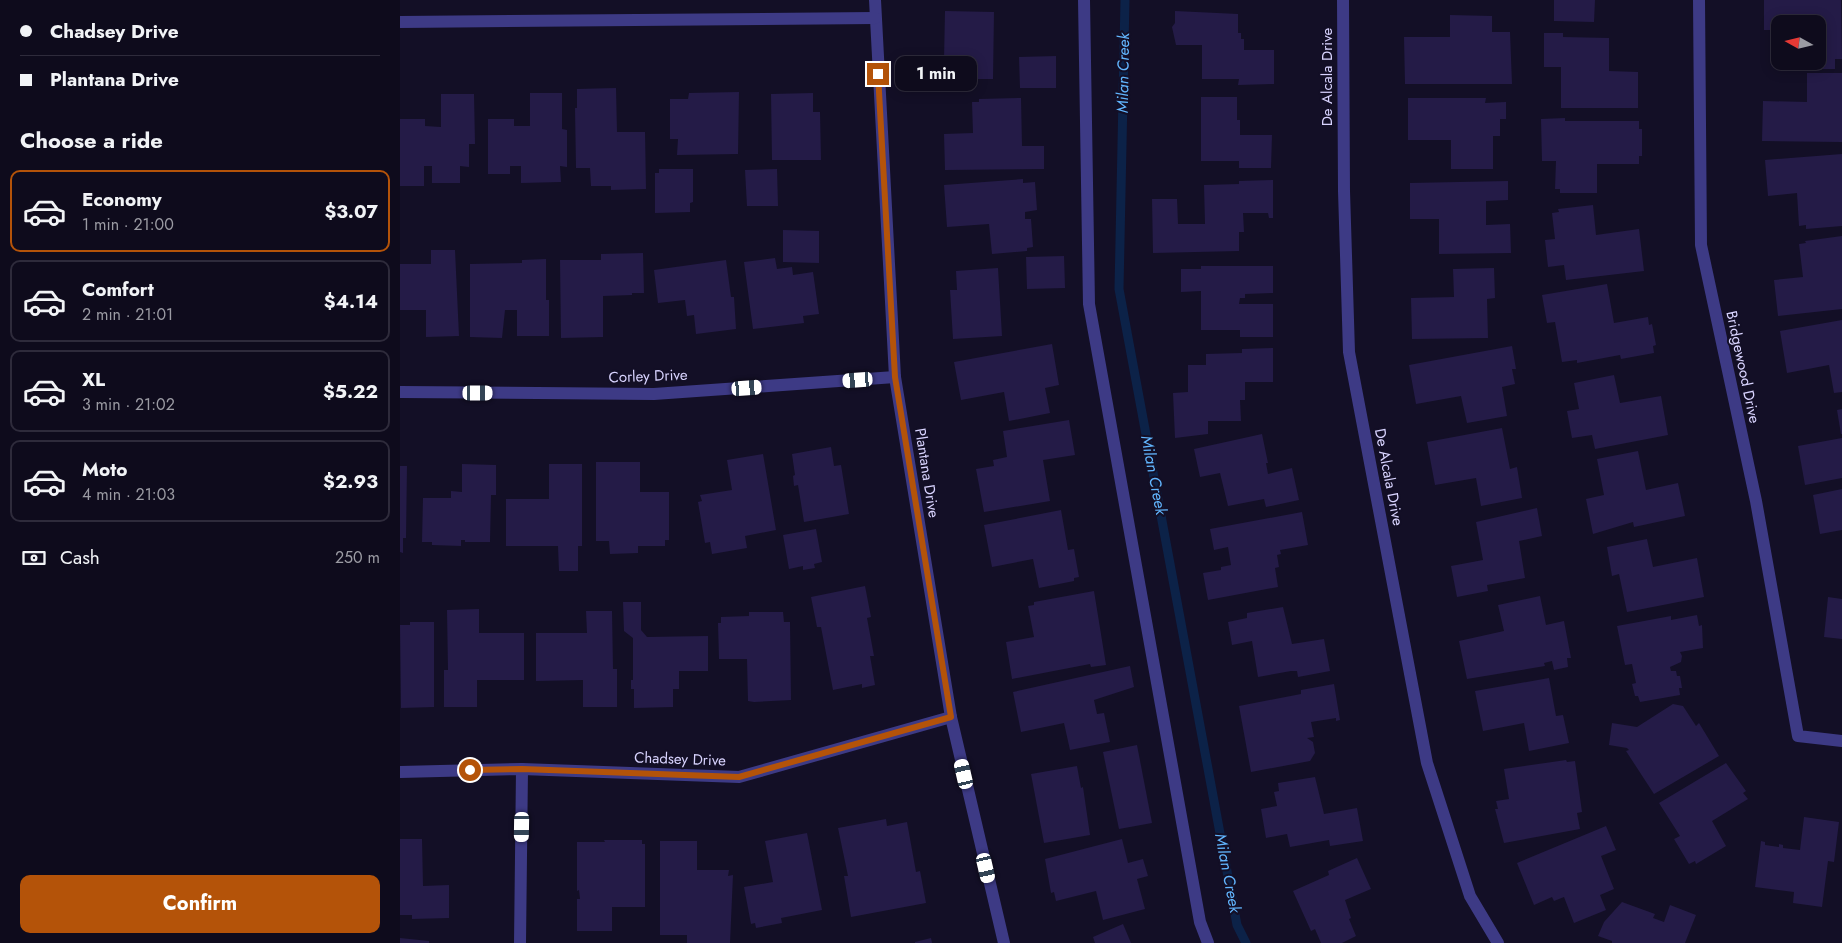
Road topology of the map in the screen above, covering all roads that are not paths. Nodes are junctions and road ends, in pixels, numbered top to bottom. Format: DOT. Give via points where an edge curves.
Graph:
graph roads {
  1 [pos="875,0"];
  2 [pos="1084,0"];
  3 [pos="1343,0"];
  4 [pos="1699,0"];
  5 [pos="875,18"];
  6 [pos="400,22"];
  7 [pos="895,377"];
  8 [pos="400,392"];
  9 [pos="951,717"];
  10 [pos="1842,741"];
  11 [pos="522,769"];
  12 [pos="400,772"];
  13 [pos="520,943"];
  14 [pos="1004,943"];
  15 [pos="1208,943"];
  16 [pos="1498,943"];
  1 -- 5 [label="street, Plantana Drive"];
  2 -- 15 [label="street" via="1089,304 1200,922"];
  3 -- 16 [label="street, De Alcala Drive" via="1349,352 1427,763 1470,896"];
  4 -- 10 [label="street, Bridgewood Drive" via="1701,246 1756,501 1798,736"];
  5 -- 6 [label="street"];
  5 -- 7 [label="street, Plantana Drive"];
  7 -- 8 [label="street, Corley Drive" via="654,394"];
  7 -- 9 [label="street, Plantana Drive"];
  9 -- 11 [label="street, Chadsey Drive" via="739,777"];
  9 -- 14 [label="street, Plantana Drive"];
  11 -- 12 [label="street, Chadsey Drive"];
  11 -- 13 [label="street"];
}
